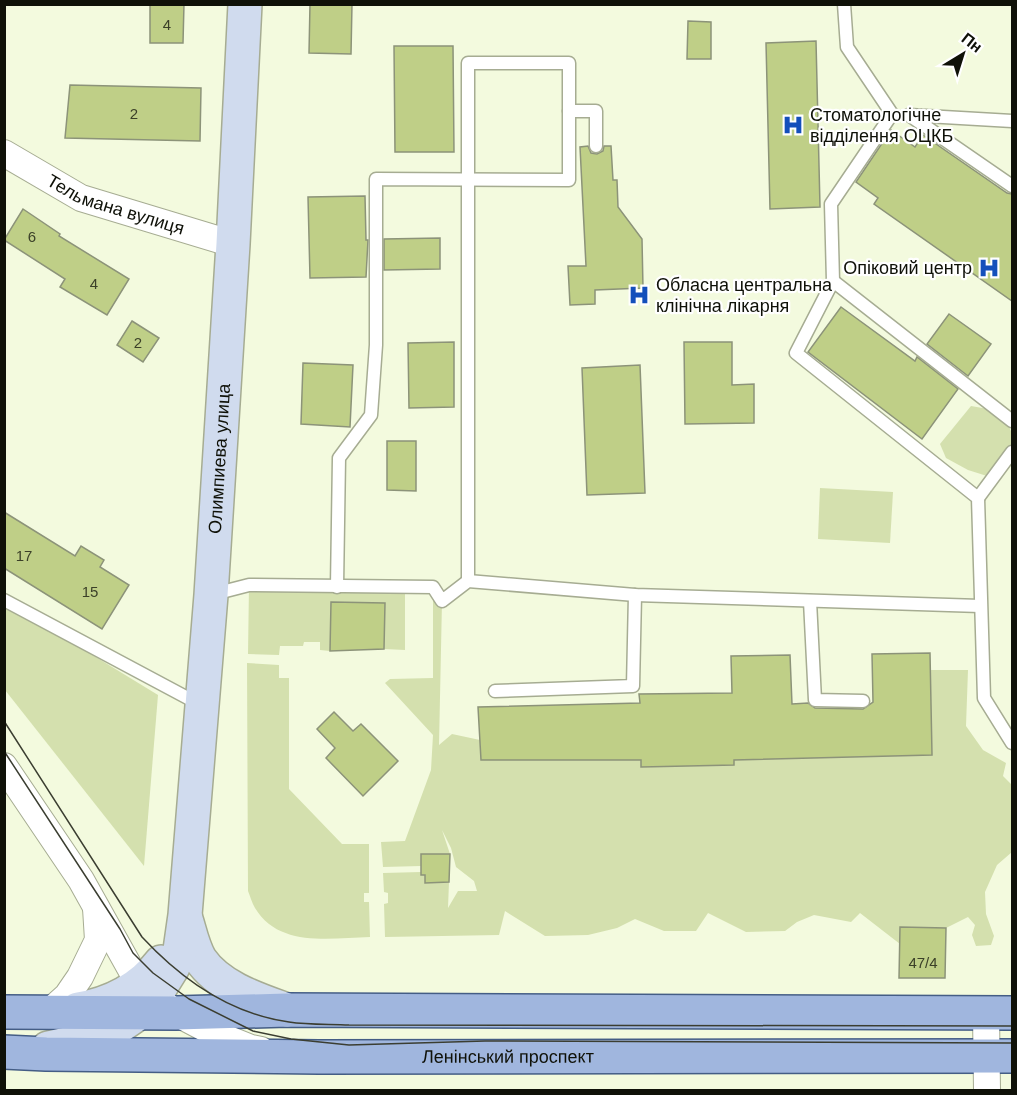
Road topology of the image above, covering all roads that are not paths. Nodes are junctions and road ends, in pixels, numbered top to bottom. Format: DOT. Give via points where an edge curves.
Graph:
graph roads {
  1 [pos="245,4"];
  2 [pos="844,4"];
  3 [pos="569,111"];
  4 [pos="892,114"];
  5 [pos="909,115"];
  6 [pos="1012,121"];
  7 [pos="596,146"];
  8 [pos="4,153"];
  9 [pos="468,180"];
  10 [pos="1012,186"];
  11 [pos="233,244"];
  12 [pos="833,281"];
  13 [pos="1012,421"];
  14 [pos="1012,452"];
  15 [pos="978,498"];
  16 [pos="468,581"];
  17 [pos="337,587"];
  18 [pos="211,594"];
  19 [pos="635,595"];
  20 [pos="4,600"];
  21 [pos="810,601"];
  22 [pos="980,606"];
  23 [pos="495,691"];
  24 [pos="863,700"];
  25 [pos="201,705"];
  26 [pos="1012,743"];
  27 [pos="4,766"];
  28 [pos="96,905"];
  29 [pos="185,915"];
  30 [pos="152,1002"];
  31 [pos="287,1010"];
  32 [pos="4,1012"];
  33 [pos="999,1013"];
  34 [pos="48,1014"];
  35 [pos="14,1052"];
  36 [pos="999,1056"];
  37 [pos="319,1057"];
  38 [pos="987,1090"];
  1 -- 11 [label="main road, Олимпиева улица"];
  2 -- 4 [label="lane" via="847,47"];
  3 -- 7 [label="lane" via="596,111"];
  3 -- 9 [label="lane" via="569,180"];
  3 -- 9 [label="lane" via="569,63 468,63"];
  4 -- 5 [label="lane"];
  4 -- 12 [label="lane" via="831,204"];
  5 -- 6 [label="lane"];
  5 -- 10 [label="lane"];
  8 -- 11 [label="street, Тельмана вулиця" via="81,198"];
  9 -- 16 [label="lane"];
  9 -- 17 [label="lane" via="376,179 376,345 371,415 339,458"];
  11 -- 18 [label="main road, Олимпиева улица"];
  12 -- 13 [label="lane"];
  12 -- 15 [label="lane" via="796,353"];
  14 -- 15 [label="lane"];
  15 -- 22 [label="lane"];
  16 -- 17 [label="lane" via="442,601 433,587"];
  16 -- 19 [label="lane"];
  17 -- 18 [label="lane" via="249,585"];
  18 -- 25 [label="main road, Олимпиева улица"];
  19 -- 21 [label="lane"];
  19 -- 23 [label="lane" via="633,686"];
  20 -- 25 [label="lane"];
  21 -- 22 [label="lane"];
  21 -- 24 [label="lane" via="815,700"];
  22 -- 26 [label="lane" via="984,698"];
  25 -- 29 [label="main road, Олимпиева улица"];
  27 -- 28 [label="street"];
  28 -- 30 [label="street"];
  28 -- 34 [label="street" via="98,940 80,977"];
  29 -- 30 [label="main road" via="172,945 153,973"];
  29 -- 31 [label="main road" via="200,958 212,973 254,998"];
  30 -- 31 [label="main road"];
  30 -- 34 [label="main road"];
  30 -- 35 [label="main road" via="107,1035"];
  30 -- 37 [label="street" via="251,1048"];
  31 -- 33 [label="main road"];
  32 -- 34 [label="main road"];
  33 -- 36 [label="street"];
  35 -- 37 [label="main road, Ленінський проспект"];
  36 -- 37 [label="main road, Ленінський проспект"];
  36 -- 38 [label="street"];
}
